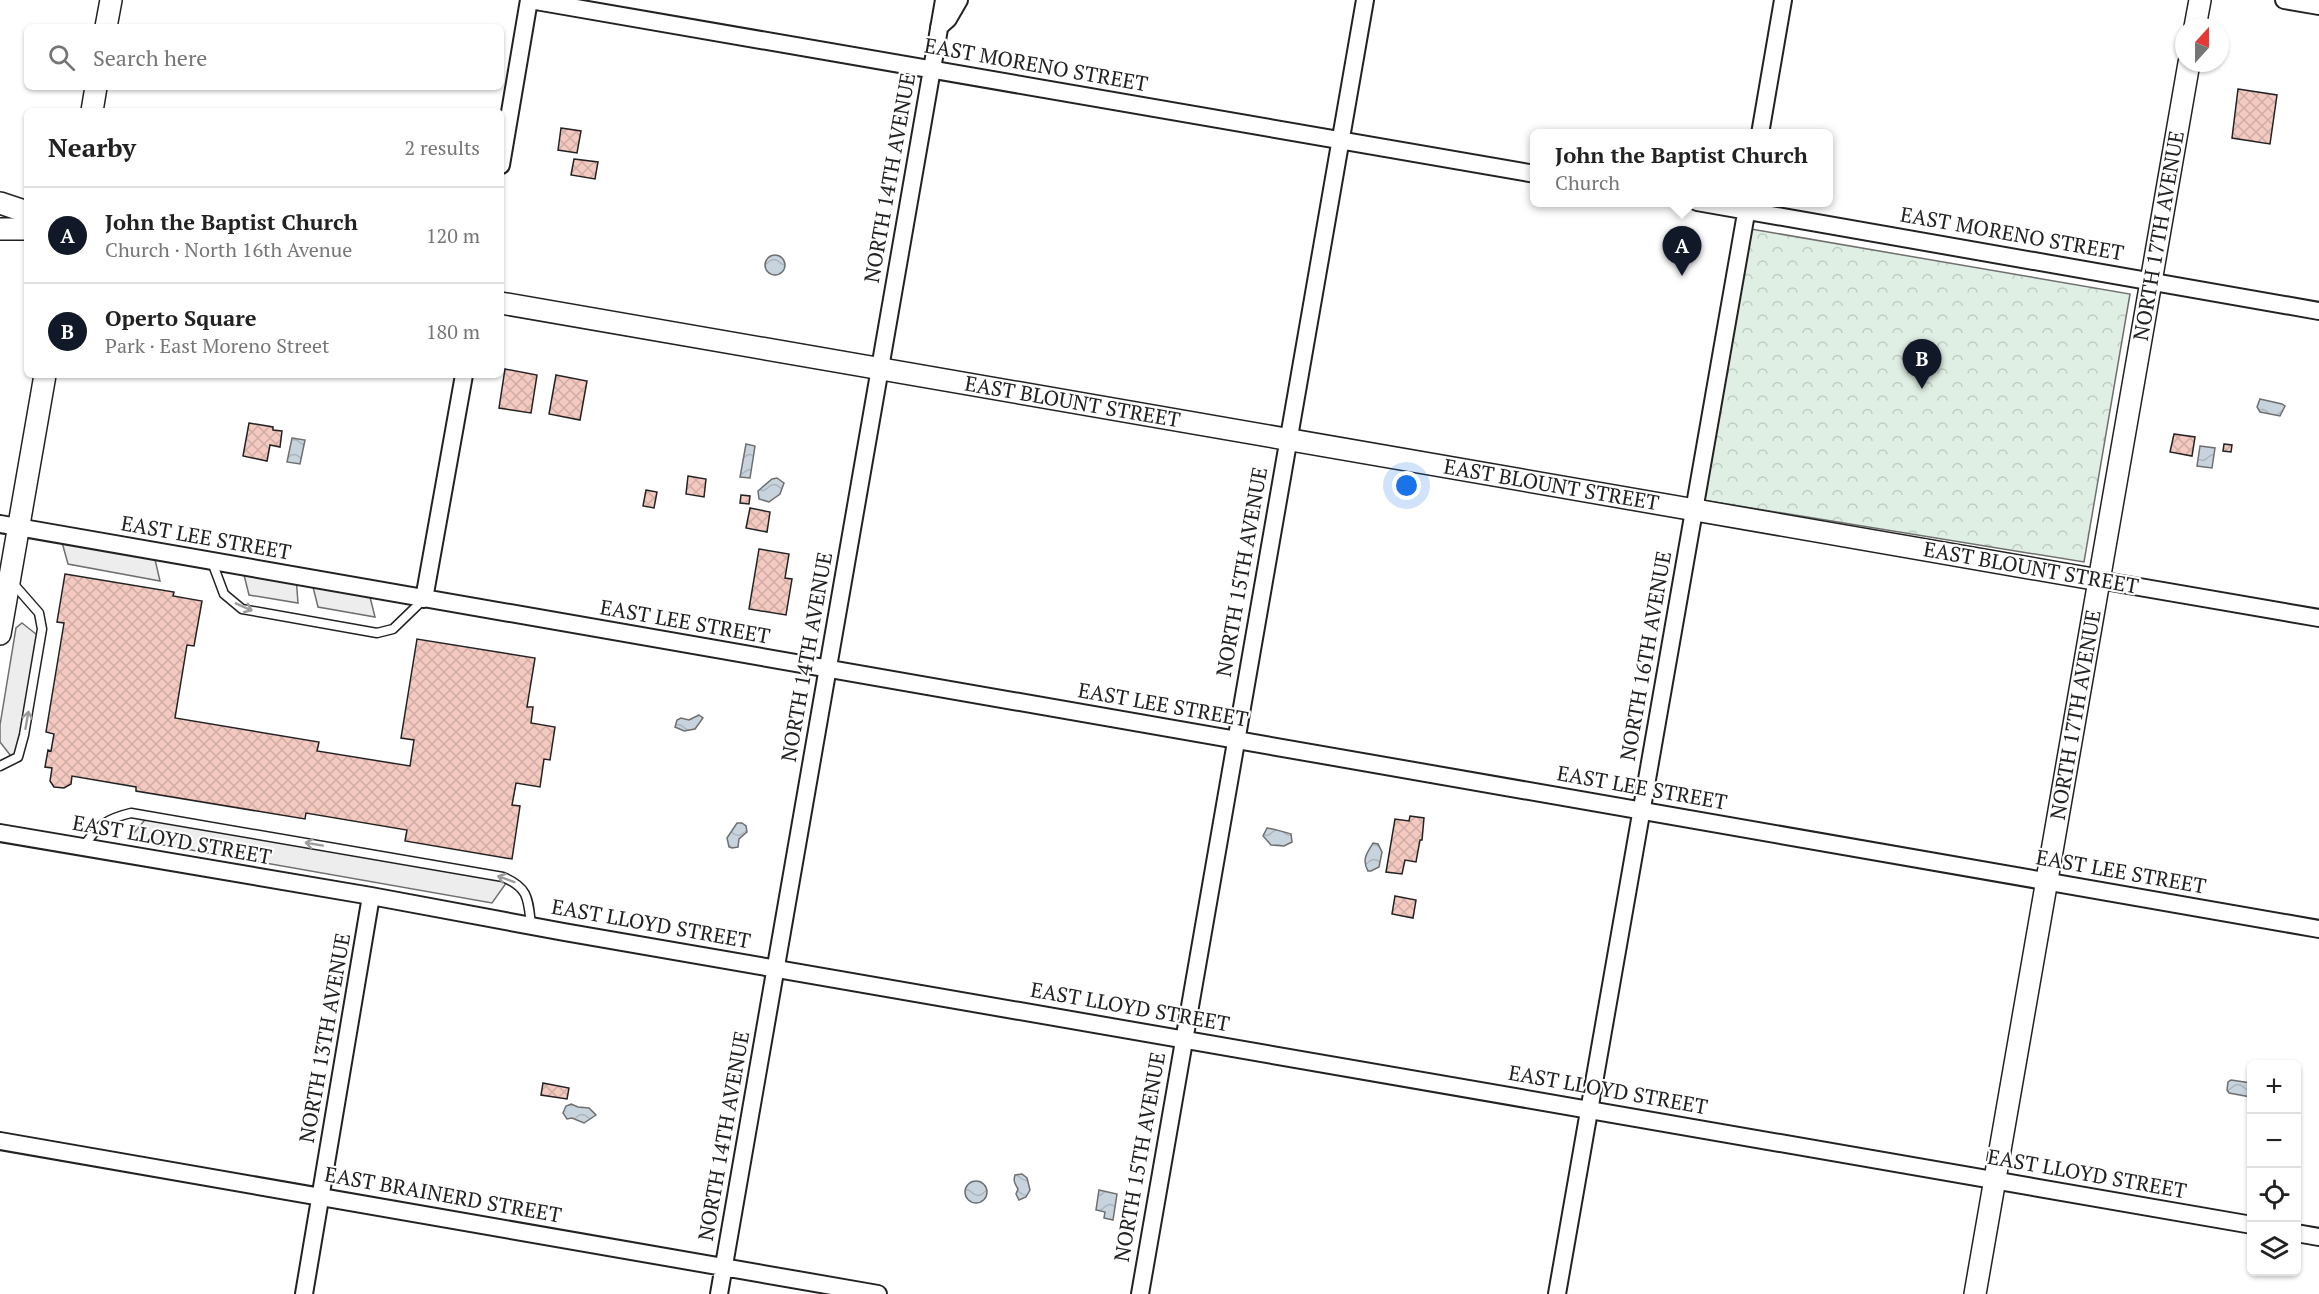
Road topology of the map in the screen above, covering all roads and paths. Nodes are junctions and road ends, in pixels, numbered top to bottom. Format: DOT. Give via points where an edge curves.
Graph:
graph roads {
  1 [pos="111,0"];
  2 [pos="530,0"];
  3 [pos="944,0"];
  4 [pos="959,0"];
  5 [pos="1365,0"];
  6 [pos="1783,0"];
  7 [pos="2200,0"];
  8 [pos="2283,0"];
  9 [pos="2319,6"];
  10 [pos="2197,18"];
  11 [pos="107,24"];
  12 [pos="939,28"];
  13 [pos="932,70"];
  14 [pos="2187,72"];
  15 [pos="96,90"];
  16 [pos="92,108"];
  17 [pos="1761,129"];
  18 [pos="1340,141"];
  19 [pos="504,148"];
  20 [pos="1530,173"];
  21 [pos="0,203"];
  22 [pos="1747,207"];
  23 [pos="24,211"];
  24 [pos="0,229"];
  25 [pos="24,229"];
  26 [pos="2151,281"];
  27 [pos="504,304"];
  28 [pos="2319,310"];
  29 [pos="880,369"];
  30 [pos="44,378"];
  31 [pos="463,378"];
  32 [pos="1288,439"];
  33 [pos="1694,510"];
  34 [pos="9,526"];
  35 [pos="212,562"];
  36 [pos="9,579"];
  37 [pos="2099,580"];
  38 [pos="424,599"];
  39 [pos="2319,618"];
  40 [pos="0,634"];
  41 [pos="828,669"];
  42 [pos="1236,740"];
  43 [pos="0,766"];
  44 [pos="1642,811"];
  45 [pos="0,833"];
  46 [pos="83,847"];
  47 [pos="2047,881"];
  48 [pos="371,896"];
  49 [pos="531,925"];
  50 [pos="2319,929"];
  51 [pos="776,968"];
  52 [pos="1184,1039"];
  53 [pos="1589,1110"];
  54 [pos="0,1141"];
  55 [pos="1995,1180"];
  56 [pos="321,1197"];
  57 [pos="2247,1224"];
  58 [pos="2301,1234"];
  59 [pos="2319,1237"];
  60 [pos="724,1267"];
  61 [pos="304,1294"];
  62 [pos="719,1294"];
  63 [pos="878,1294"];
  64 [pos="1140,1294"];
  65 [pos="1557,1294"];
  66 [pos="1975,1294"];
  1 -- 11 [label="street"];
  2 -- 13 [label="street, EAST MORENO STREET"];
  2 -- 19 [label="street"];
  3 -- 12 [label="street, NORTH 14TH AVENUE"];
  4 -- 12 [label="street, NORTH 14TH AVENUE"];
  5 -- 18 [label="street, NORTH 15TH AVENUE"];
  6 -- 17 [label="street"];
  7 -- 10 [label="street"];
  8 -- 9 [label="street"];
  12 -- 13 [label="street, NORTH 14TH AVENUE"];
  13 -- 18 [label="street, EAST MORENO STREET"];
  13 -- 29 [label="street, NORTH 14TH AVENUE"];
  14 -- 26 [label="street, NORTH 17TH AVENUE"];
  15 -- 16 [label="street"];
  18 -- 20 [label="street, EAST MORENO STREET"];
  18 -- 32 [label="street, NORTH 15TH AVENUE"];
  21 -- 23 [label="street"];
  22 -- 26 [label="street, EAST MORENO STREET"];
  22 -- 33 [label="street, NORTH 16TH AVENUE"];
  24 -- 25 [label="street"];
  26 -- 28 [label="street, EAST MORENO STREET"];
  26 -- 37 [label="street, NORTH 17TH AVENUE"];
  27 -- 29 [label="street, EAST BLOUNT STREET"];
  29 -- 32 [label="street, EAST BLOUNT STREET"];
  29 -- 41 [label="street, NORTH 14TH AVENUE"];
  30 -- 34 [label="street"];
  31 -- 38 [label="street"];
  32 -- 33 [label="street, EAST BLOUNT STREET"];
  32 -- 42 [label="street, NORTH 15TH AVENUE"];
  33 -- 37 [label="street, EAST BLOUNT STREET"];
  33 -- 44 [label="street, NORTH 16TH AVENUE"];
  34 -- 35 [label="street, EAST LEE STREET"];
  34 -- 36 [label="street"];
  35 -- 38 [label="street, EAST LEE STREET"];
  35 -- 38 [label="lane, one-way" via="224,594 242,609 377,633 393,628"];
  36 -- 40 [label="street"];
  43 -- 36 [label="lane, one-way" via="18,757 42,629 39,613"];
  37 -- 39 [label="street, EAST BLOUNT STREET"];
  37 -- 47 [label="street, NORTH 17TH AVENUE"];
  38 -- 41 [label="street, EAST LEE STREET"];
  41 -- 42 [label="street, EAST LEE STREET"];
  41 -- 51 [label="street, NORTH 14TH AVENUE"];
  42 -- 44 [label="street, EAST LEE STREET"];
  42 -- 52 [label="street, NORTH 15TH AVENUE"];
  44 -- 47 [label="street, EAST LEE STREET"];
  44 -- 53 [label="street, NORTH 16TH AVENUE"];
  45 -- 46 [label="street, EAST LLOYD STREET"];
  46 -- 48 [label="street, EAST LLOYD STREET"];
  49 -- 46 [label="lane, one-way" via="528,897 519,884 503,876 131,813 97,827"];
  47 -- 50 [label="street, EAST LEE STREET"];
  47 -- 55 [label="street, NORTH 17TH AVENUE"];
  48 -- 49 [label="street, EAST LLOYD STREET"];
  48 -- 56 [label="street, NORTH 13TH AVENUE"];
  49 -- 51 [label="street, EAST LLOYD STREET"];
  51 -- 52 [label="street, EAST LLOYD STREET"];
  51 -- 60 [label="street, NORTH 14TH AVENUE"];
  52 -- 53 [label="street, EAST LLOYD STREET"];
  52 -- 64 [label="street, NORTH 15TH AVENUE"];
  53 -- 55 [label="street, EAST LLOYD STREET"];
  53 -- 65 [label="street, NORTH 16TH AVENUE"];
  54 -- 56 [label="street, EAST BRAINERD STREET"];
  55 -- 57 [label="street, EAST LLOYD STREET"];
  55 -- 66 [label="street, NORTH 17TH AVENUE"];
  56 -- 60 [label="street, EAST BRAINERD STREET"];
  56 -- 61 [label="street, NORTH 13TH AVENUE"];
  58 -- 59 [label="street"];
  60 -- 62 [label="street, NORTH 14TH AVENUE"];
  60 -- 63 [label="street, EAST BRAINERD STREET"];
}
